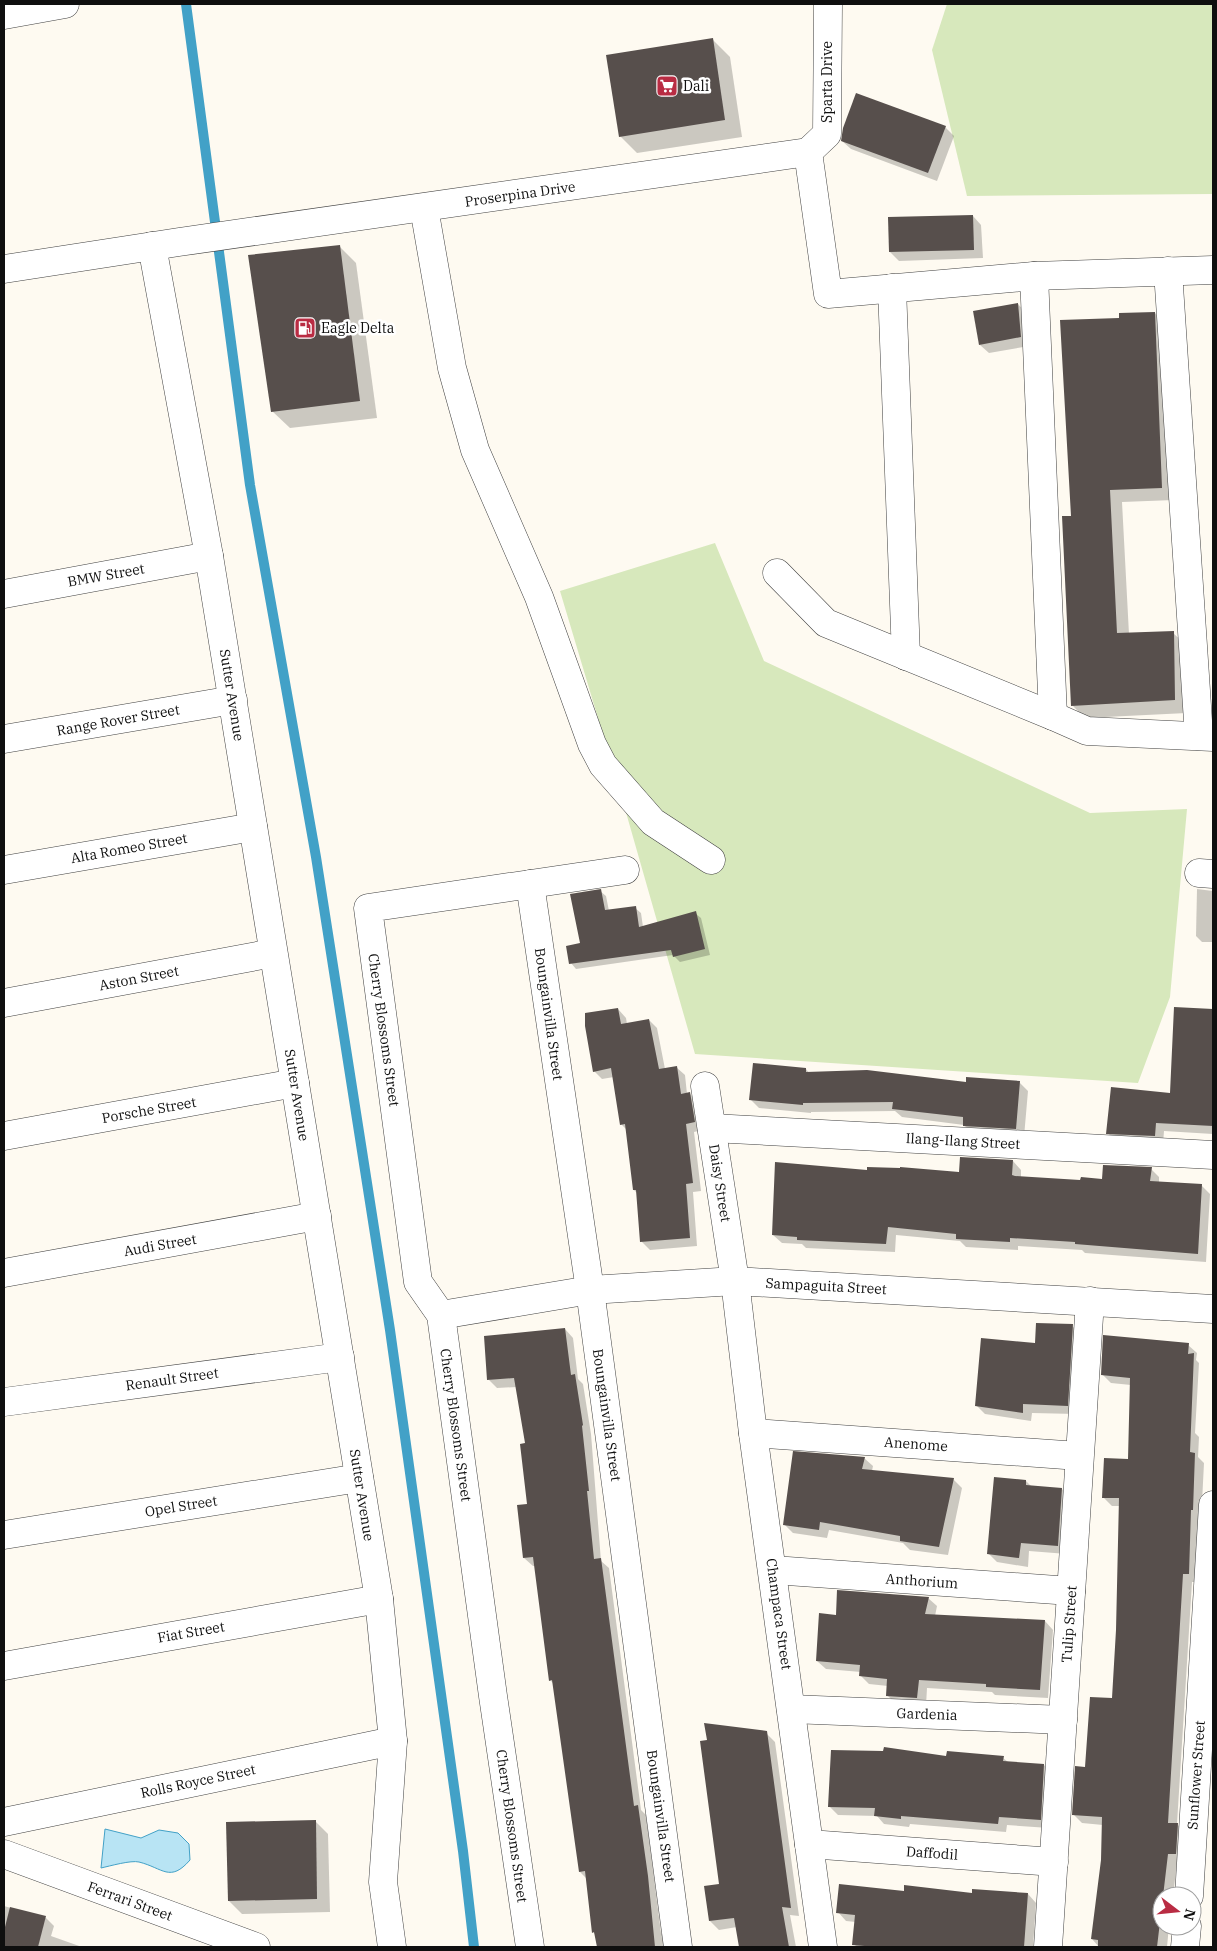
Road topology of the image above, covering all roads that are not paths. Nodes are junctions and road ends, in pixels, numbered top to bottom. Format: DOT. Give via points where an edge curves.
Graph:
graph roads {
  1 [pos="65,4"];
  2 [pos="828,4"];
  3 [pos="4,15"];
  4 [pos="808,152"];
  5 [pos="424,208"];
  6 [pos="152,246"];
  7 [pos="4,269"];
  8 [pos="1213,270"];
  9 [pos="1168,271"];
  10 [pos="1034,276"];
  11 [pos="892,288"];
  12 [pos="209,556"];
  13 [pos="777,573"];
  14 [pos="4,594"];
  15 [pos="906,656"];
  16 [pos="232,700"];
  17 [pos="1053,716"];
  18 [pos="1206,736"];
  19 [pos="4,739"];
  20 [pos="253,827"];
  21 [pos="711,860"];
  22 [pos="4,870"];
  23 [pos="625,870"];
  24 [pos="530,884"];
  25 [pos="273,952"];
  26 [pos="4,1003"];
  27 [pos="295,1083"];
  28 [pos="705,1086"];
  29 [pos="712,1128"];
  30 [pos="4,1136"];
  31 [pos="1213,1155"];
  32 [pos="317,1216"];
  33 [pos="4,1273"];
  34 [pos="735,1281"];
  35 [pos="590,1290"];
  36 [pos="1090,1301"];
  37 [pos="1213,1309"];
  38 [pos="441,1315"];
  39 [pos="340,1357"];
  40 [pos="4,1402"];
  41 [pos="753,1432"];
  42 [pos="1079,1456"];
  43 [pos="359,1478"];
  44 [pos="1213,1505"];
  45 [pos="4,1535"];
  46 [pos="773,1570"];
  47 [pos="1071,1591"];
  48 [pos="379,1598"];
  49 [pos="4,1666"];
  50 [pos="791,1708"];
  51 [pos="1063,1720"];
  52 [pos="393,1741"];
  53 [pos="4,1822"];
  54 [pos="810,1844"];
  55 [pos="4,1854"];
  56 [pos="1054,1862"];
  57 [pos="1190,1886"];
  58 [pos="256,1947"];
  59 [pos="392,1947"];
  60 [pos="530,1947"];
  61 [pos="678,1947"];
  62 [pos="823,1947"];
  63 [pos="1048,1947"];
  1 -- 3 [label="street"];
  2 -- 4 [label="street, Sparta Drive" via="827,134"];
  4 -- 5 [label="street, Proserpina Drive"];
  4 -- 11 [label="street" via="828,294"];
  5 -- 6 [label="street, Proserpina Drive"];
  5 -- 21 [label="street" via="452,368 475,450 539,596 592,744 603,765 653,822"];
  6 -- 7 [label="street, Proserpina Drive"];
  6 -- 12 [label="street, Sutter Avenue"];
  8 -- 9 [label="street"];
  9 -- 10 [label="street"];
  9 -- 18 [label="street"];
  10 -- 11 [label="street"];
  10 -- 17 [label="street"];
  11 -- 15 [label="street"];
  12 -- 14 [label="street, BMW Street"];
  12 -- 16 [label="street, Sutter Avenue"];
  13 -- 15 [label="street" via="826,623"];
  15 -- 17 [label="street"];
  16 -- 19 [label="street, Range Rover Street"];
  16 -- 20 [label="street, Sutter Avenue"];
  17 -- 18 [label="street" via="1086,731"];
  20 -- 22 [label="street, Alta Romeo Street"];
  20 -- 25 [label="street, Sutter Avenue"];
  23 -- 24 [label="street"];
  24 -- 35 [label="street, Boungainvilla Street"];
  24 -- 38 [label="street, Cherry Blossoms Street" via="368,908 418,1282"];
  25 -- 26 [label="street, Aston Street"];
  25 -- 27 [label="street, Sutter Avenue"];
  27 -- 30 [label="street, Porsche Street"];
  27 -- 32 [label="street, Sutter Avenue"];
  28 -- 29 [label="street, Daisy Street"];
  29 -- 31 [label="street, Ilang-Ilang Street"];
  29 -- 34 [label="street, Daisy Street"];
  32 -- 33 [label="street, Audi Street"];
  32 -- 39 [label="street, Sutter Avenue"];
  34 -- 35 [label="street, Sampaguita Street"];
  34 -- 36 [label="street, Sampaguita Street"];
  34 -- 41 [label="street, Champaca Street"];
  35 -- 38 [label="street, Sampaguita Street"];
  35 -- 61 [label="street, Boungainvilla Street"];
  36 -- 37 [label="street, Sampaguita Street"];
  36 -- 42 [label="street, Tulip Street"];
  38 -- 60 [label="street, Cherry Blossoms Street"];
  39 -- 40 [label="street, Renault Street"];
  39 -- 43 [label="street, Sutter Avenue"];
  41 -- 42 [label="street, Anenome"];
  41 -- 46 [label="street, Champaca Street"];
  42 -- 47 [label="street, Tulip Street"];
  43 -- 45 [label="street, Opel Street"];
  43 -- 48 [label="street, Sutter Avenue"];
  44 -- 57 [label="street, Sunflower Street"];
  46 -- 47 [label="street, Anthorium"];
  46 -- 50 [label="street, Champaca Street"];
  47 -- 51 [label="street, Tulip Street"];
  48 -- 49 [label="street, Fiat Street"];
  48 -- 52 [label="street, Sutter Avenue"];
  50 -- 51 [label="street, Gardenia"];
  50 -- 54 [label="street, Champaca Street"];
  51 -- 56 [label="street, Tulip Street"];
  52 -- 53 [label="street, Rolls Royce Street"];
  52 -- 59 [label="street, Sutter Avenue" via="382,1882"];
  54 -- 56 [label="street, Daffodil"];
  54 -- 62 [label="street, Champaca Street"];
  55 -- 58 [label="street, Ferrari Street"];
  56 -- 63 [label="street, Tulip Street"];
}
